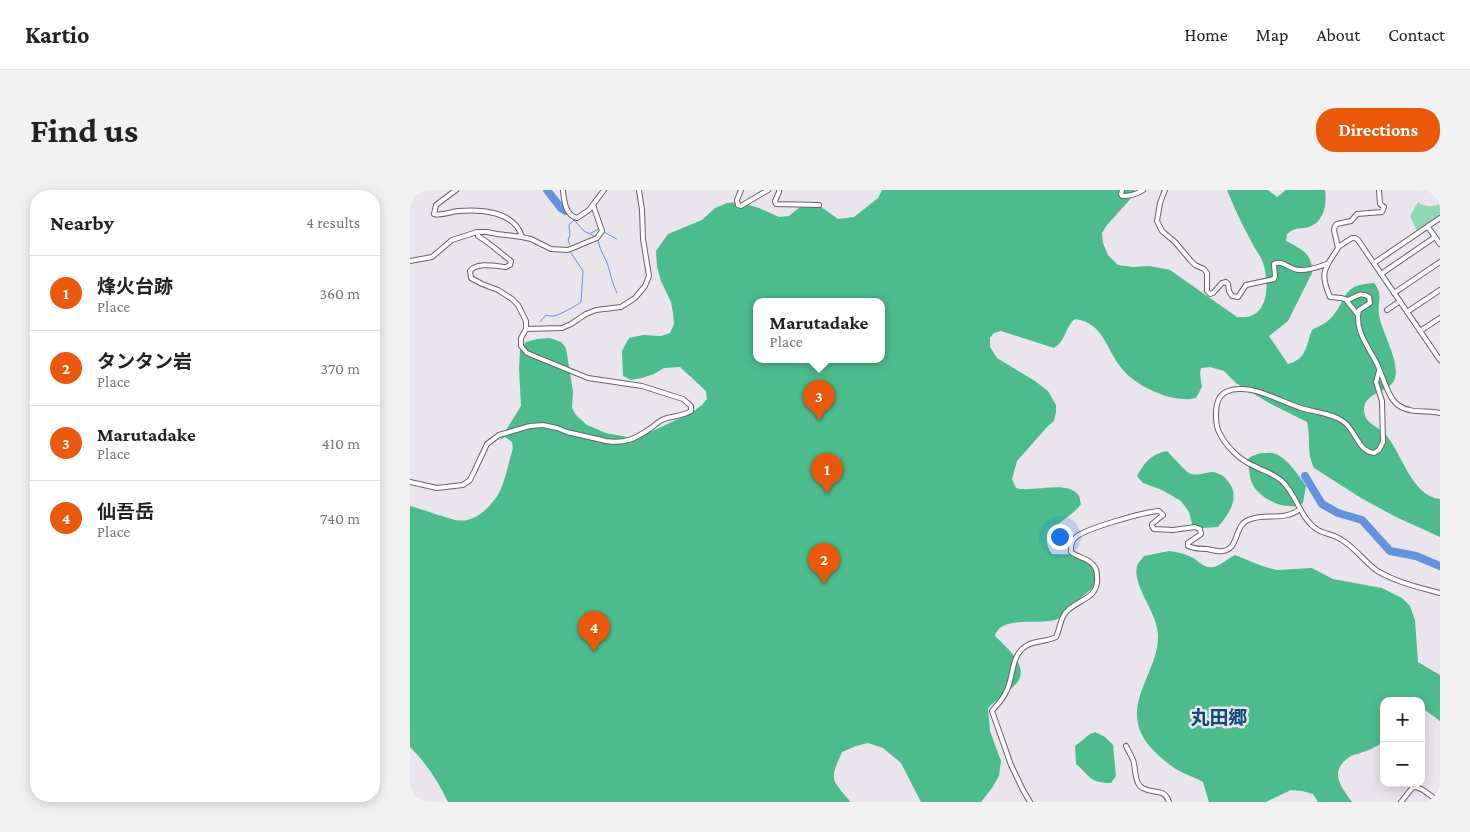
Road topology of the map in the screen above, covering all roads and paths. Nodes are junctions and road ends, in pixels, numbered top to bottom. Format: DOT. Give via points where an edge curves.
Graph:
graph roads {
  1 [pos="456,190"];
  2 [pos="563,190"];
  3 [pos="604,190"];
  4 [pos="639,190"];
  5 [pos="740,190"];
  6 [pos="768,190"];
  7 [pos="779,190"];
  8 [pos="1122,190"];
  9 [pos="1143,190"];
  10 [pos="1165,190"];
  11 [pos="1379,190"];
  12 [pos="593,205"];
  13 [pos="819,205"];
  14 [pos="1440,218"];
  15 [pos="1428,227"];
  16 [pos="477,232"];
  17 [pos="522,237"];
  18 [pos="1435,237"];
  19 [pos="1440,244"];
  20 [pos="1338,247"];
  21 [pos="410,261"];
  22 [pos="1440,262"];
  23 [pos="1374,263"];
  24 [pos="1327,264"];
  25 [pos="1381,274"];
  26 [pos="1440,290"];
  27 [pos="1394,293"];
  28 [pos="1346,300"];
  29 [pos="1400,301"];
  30 [pos="1387,310"];
  31 [pos="1407,312"];
  32 [pos="1358,315"];
  33 [pos="1440,318"];
  34 [pos="526,329"];
  35 [pos="1420,331"];
  36 [pos="1440,347"];
  37 [pos="1434,351"];
  38 [pos="1440,360"];
  39 [pos="1380,371"];
  40 [pos="1440,413"];
  41 [pos="410,482"];
  42 [pos="1300,509"];
  43 [pos="1440,593"];
  44 [pos="1126,746"];
  45 [pos="1030,802"];
  46 [pos="1169,802"];
  47 [pos="1401,802"];
  48 [pos="1440,802"];
  1 -- 17 [label="street" via="436,205 434,214 471,210 501,215 520,230"];
  2 -- 12 [label="street" via="566,207 574,218 583,215"];
  3 -- 12 [label="street"];
  4 -- 34 [label="street" via="649,276 645,286 621,308 596,310 562,328"];
  5 -- 6 [label="street" via="737,200 741,206"];
  7 -- 13 [label="street" via="776,204"];
  8 -- 9 [label="street" via="1122,196"];
  10 -- 24 [label="street" via="1157,221 1162,231 1207,273 1207,291 1210,294 1226,282 1232,296 1238,296 1246,285 1274,279 1274,264 1279,261 1301,271"];
  11 -- 20 [label="street" via="1380,204 1384,208 1382,212 1357,214 1351,221 1335,226"];
  12 -- 17 [label="street" via="602,231 597,238 568,250 551,249"];
  14 -- 15 [label="street"];
  15 -- 18 [label="street"];
  15 -- 23 [label="street"];
  16 -- 17 [label="street"];
  16 -- 21 [label="street" via="452,240 432,256"];
  16 -- 34 [label="street" via="511,261 506,267 476,266 470,272 471,278 512,299 523,314"];
  18 -- 19 [label="street"];
  18 -- 25 [label="street"];
  20 -- 23 [label="street" via="1355,238"];
  20 -- 24 [label="street"];
  22 -- 27 [label="street"];
  23 -- 25 [label="street"];
  24 -- 28 [label="street" via="1324,274 1330,297"];
  25 -- 27 [label="street"];
  26 -- 31 [label="street"];
  27 -- 29 [label="street"];
  28 -- 32 [label="street"];
  28 -- 32 [label="street" via="1360,293 1369,297 1370,303 1359,310"];
  29 -- 30 [label="street"];
  29 -- 31 [label="street"];
  31 -- 35 [label="street"];
  32 -- 39 [label="street" via="1365,344"];
  33 -- 35 [label="street"];
  34 -- 41 [label="street" via="521,346 537,358 588,378 634,384 683,399 691,410 664,420 626,442 606,441 543,425 530,426 499,435 487,444 470,480 464,485 437,488"];
  35 -- 37 [label="street"];
  36 -- 37 [label="street"];
  37 -- 38 [label="street"];
  39 -- 40 [label="street" via="1398,405 1416,411"];
  39 -- 42 [label="street" via="1376,382 1382,401 1383,442 1374,453 1365,450 1350,427 1336,418 1245,389 1230,390 1218,400 1217,426 1222,438 1245,461 1284,482"];
  42 -- 43 [label="street" via="1318,531 1350,545 1375,569 1396,580"];
  42 -- 45 [label="street" via="1290,516 1247,520 1240,525 1234,542 1224,551 1188,546 1201,534 1196,527 1154,529 1152,524 1164,515 1159,511 1086,531 1075,538 1071,552 1095,567 1096,589 1064,614 1056,637 1032,643 1020,651 1006,692 992,711 1011,765"];
  44 -- 46 [label="street" via="1140,787 1150,792 1162,792"];
  47 -- 48 [label="street" via="1415,786"];
}
